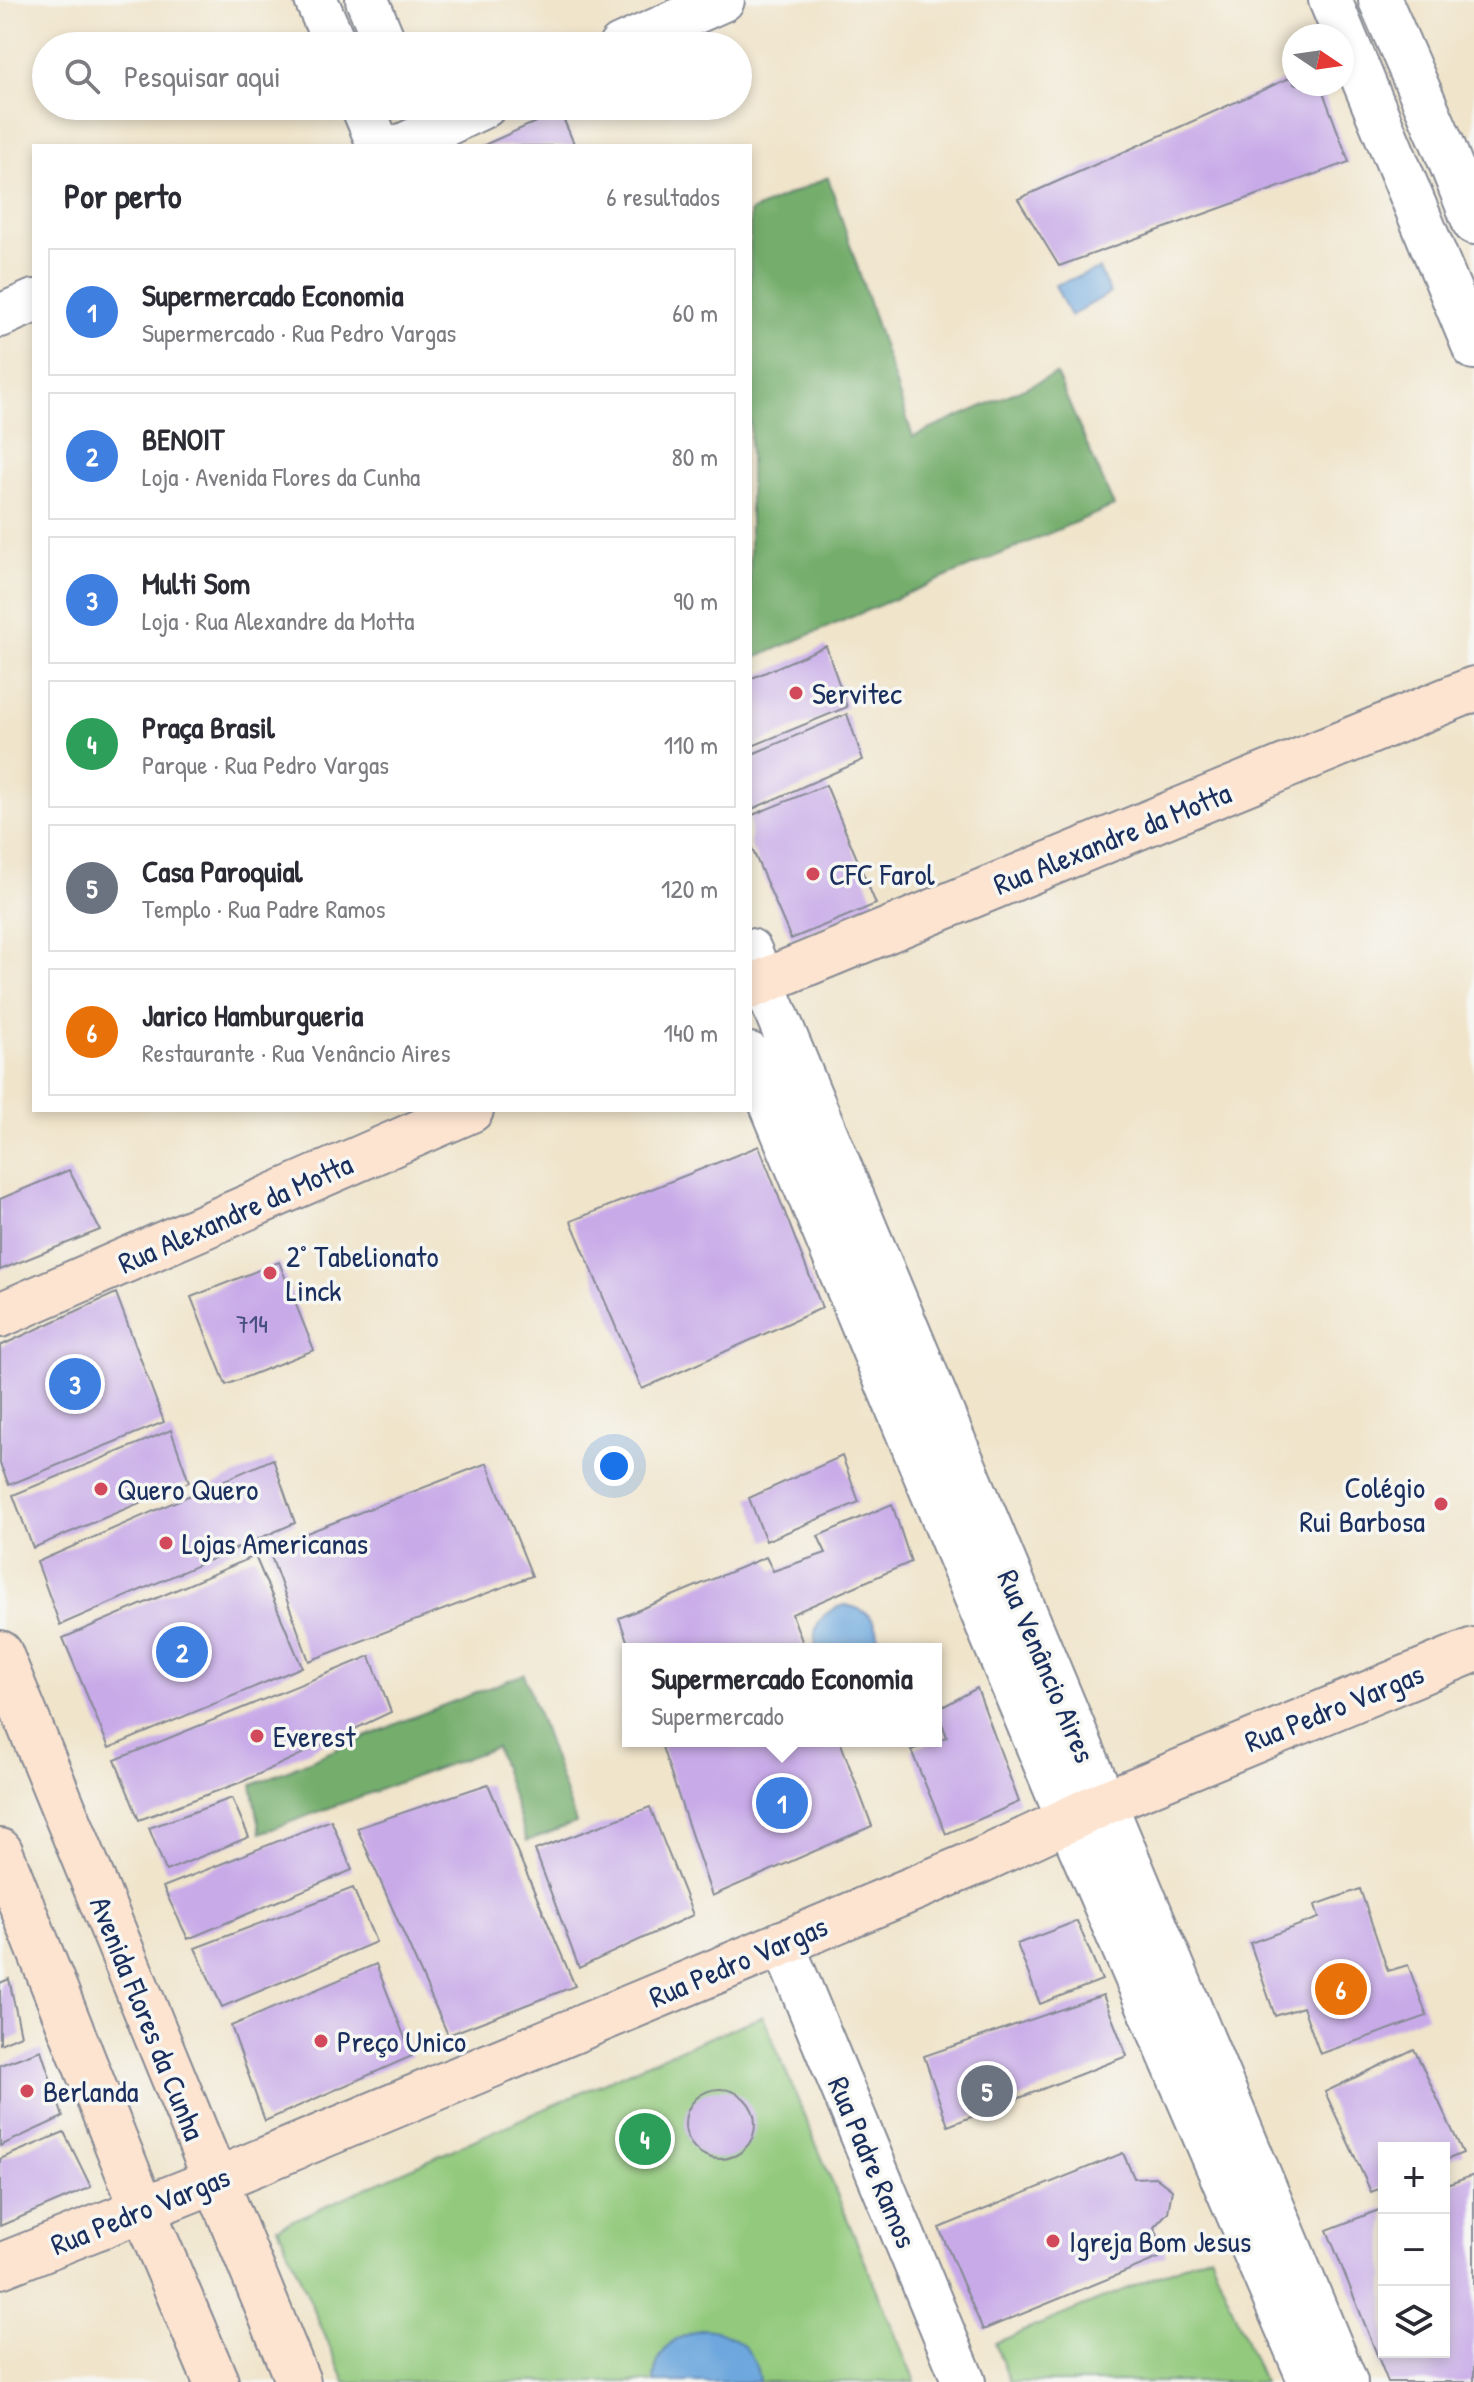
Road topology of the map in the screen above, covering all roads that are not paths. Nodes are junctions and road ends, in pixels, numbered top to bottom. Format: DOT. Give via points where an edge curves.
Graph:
graph roads {
  1 [pos="316,0"];
  2 [pos="367,0"];
  3 [pos="723,0"];
  4 [pos="1383,6"];
  5 [pos="1336,15"];
  6 [pos="330,32"];
  7 [pos="380,32"];
  8 [pos="651,32"];
  9 [pos="368,120"];
  10 [pos="449,120"];
  11 [pos="416,133"];
  12 [pos="378,144"];
  13 [pos="1474,223"];
  14 [pos="32,302"];
  15 [pos="0,316"];
  16 [pos="1474,348"];
  17 [pos="1474,689"];
  18 [pos="754,973"];
  19 [pos="752,1058"];
  20 [pos="466,1112"];
  21 [pos="858,1262"];
  22 [pos="0,1315"];
  23 [pos="1474,1650"];
  24 [pos="0,1653"];
  25 [pos="1086,1811"];
  26 [pos="0,1851"];
  27 [pos="782,1942"];
  28 [pos="1209,2100"];
  29 [pos="214,2181"];
  30 [pos="143,2210"];
  31 [pos="0,2266"];
  32 [pos="216,2382"];
  33 [pos="298,2382"];
  34 [pos="964,2382"];
  35 [pos="1310,2382"];
  36 [pos="1346,2382"];
  1 -- 6 [label="street"];
  2 -- 7 [label="street"];
  3 -- 8 [label="street"];
  4 -- 5 [label="street"];
  4 -- 13 [label="street"];
  5 -- 16 [label="street"];
  9 -- 12 [label="street"];
  10 -- 11 [label="street"];
  14 -- 15 [label="street"];
  17 -- 18 [label="main road, Rua Alexandre da Motta"];
  18 -- 21 [label="street, Rua Venâncio Aires"];
  19 -- 21 [label="street, Rua Venâncio Aires"];
  20 -- 22 [label="main road, Rua Alexandre da Motta"];
  21 -- 25 [label="street, Rua Venâncio Aires"];
  23 -- 25 [label="main road, Rua Pedro Vargas"];
  24 -- 29 [label="main road, Avenida Flores da Cunha"];
  25 -- 27 [label="main road, Rua Pedro Vargas"];
  25 -- 28 [label="street, Rua Venâncio Aires"];
  26 -- 30 [label="main road"];
  27 -- 29 [label="main road, Rua Pedro Vargas"];
  27 -- 34 [label="street, Rua Padre Ramos"];
  28 -- 35 [label="street, Rua Venâncio Aires"];
  28 -- 36 [label="street, Rua Venâncio Aires"];
  29 -- 30 [label="main road, Rua Pedro Vargas"];
  29 -- 33 [label="main road, Avenida Flores da Cunha"];
  30 -- 31 [label="main road, Rua Pedro Vargas"];
  30 -- 32 [label="main road"];
}
